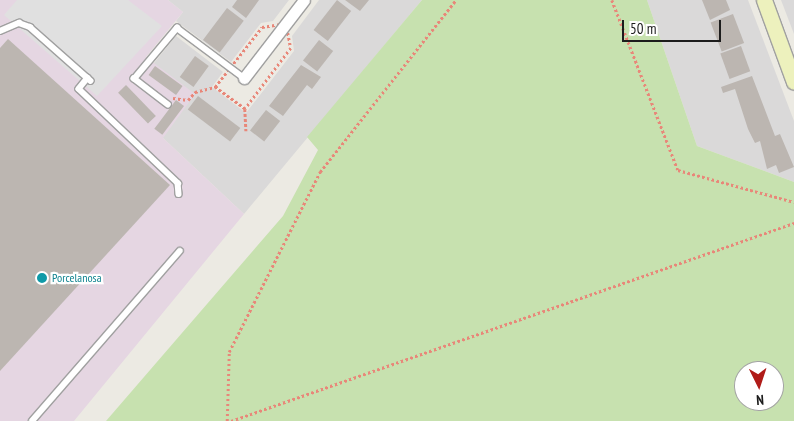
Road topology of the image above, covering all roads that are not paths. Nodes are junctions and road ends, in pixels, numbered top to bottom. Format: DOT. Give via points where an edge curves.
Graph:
graph roads {
  1 [pos="304,0"];
  2 [pos="764,0"];
  3 [pos="0,31"];
  4 [pos="244,78"];
  5 [pos="794,82"];
  6 [pos="168,105"];
  7 [pos="179,194"];
  8 [pos="180,251"];
  9 [pos="32,421"];
  1 -- 4 [label="street"];
  2 -- 5 [label="street"];
  3 -- 7 [label="lane" via="20,24 30,27 90,80 78,88 178,183"];
  4 -- 6 [label="lane" via="177,28 134,79"];
  8 -- 9 [label="lane"];
}
